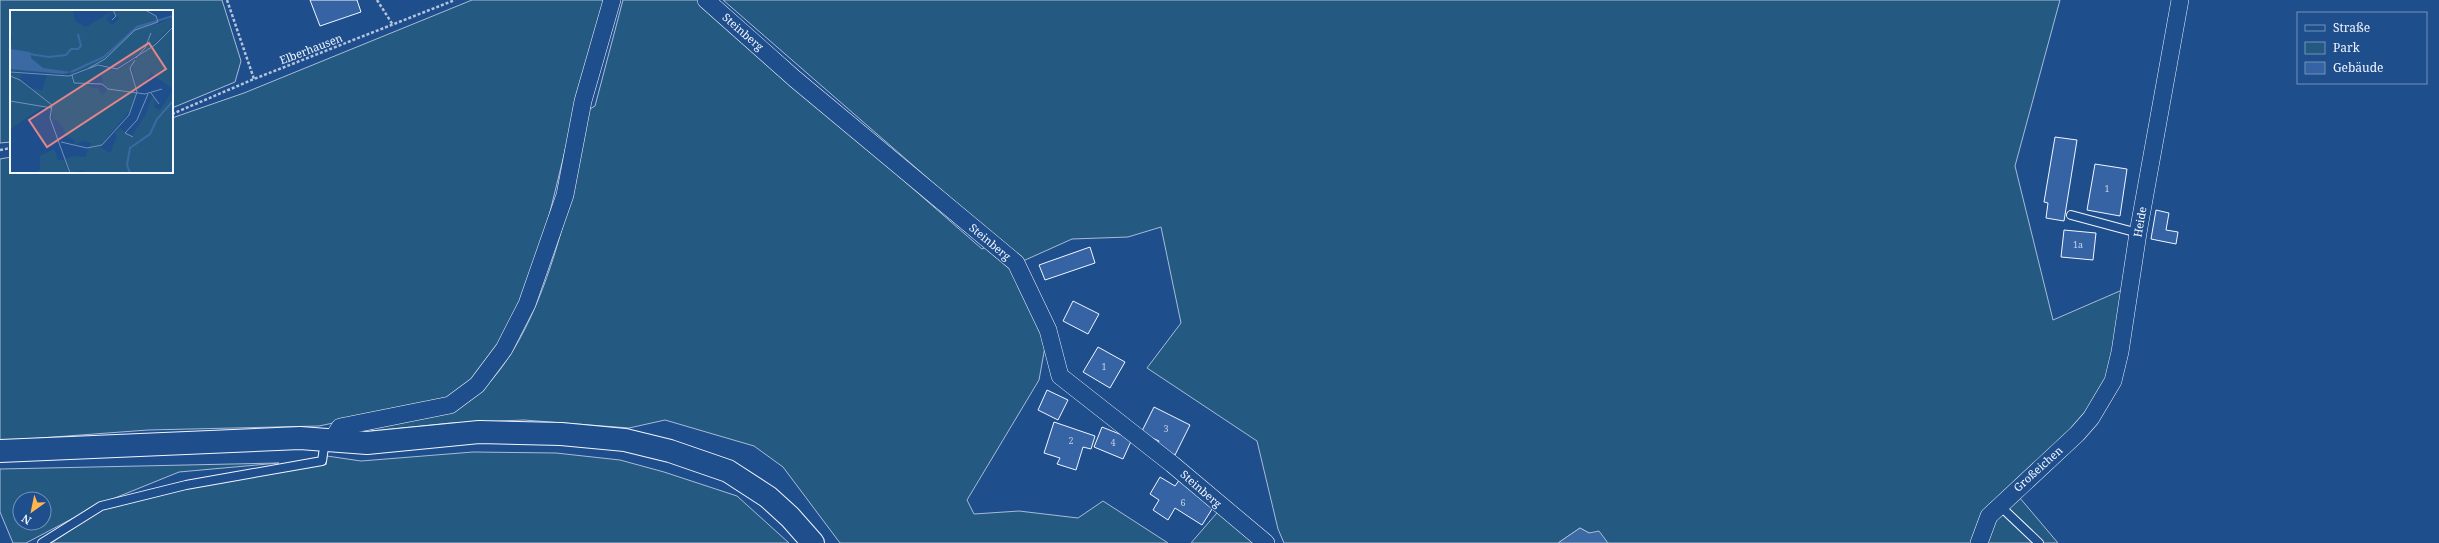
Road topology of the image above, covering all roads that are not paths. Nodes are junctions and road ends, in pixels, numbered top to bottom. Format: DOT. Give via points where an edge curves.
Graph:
graph roads {
  1 [pos="612,0"];
  2 [pos="706,0"];
  3 [pos="2180,0"];
  4 [pos="2071,215"];
  5 [pos="2138,233"];
  6 [pos="2077,434"];
  7 [pos="329,440"];
  8 [pos="0,451"];
  9 [pos="1999,505"];
  10 [pos="42,543"];
  11 [pos="812,543"];
  12 [pos="1266,543"];
  13 [pos="1979,543"];
  14 [pos="2039,543"];
  1 -- 7 [label="street" via="582,101 565,195 527,304 504,349 477,384 450,405 340,427"];
  2 -- 12 [label="street, Steinberg" via="796,79 1016,263 1048,330 1060,376 1172,464"];
  3 -- 5 [label="street, Heide"];
  4 -- 5 [label="lane"];
  5 -- 6 [label="street, Heide" via="2120,352 2113,381 2095,413"];
  6 -- 9 [label="street, Großeichen"];
  7 -- 8 [label="street" via="300,438"];
  7 -- 10 [label="lane" via="322,461 186,485 101,506"];
  7 -- 11 [label="street" via="367,443 479,432 520,432 625,440 670,451 728,471 768,497 790,517"];
  9 -- 13 [label="street, Großeichen" via="1989,516"];
  9 -- 14 [label="lane"];
}
